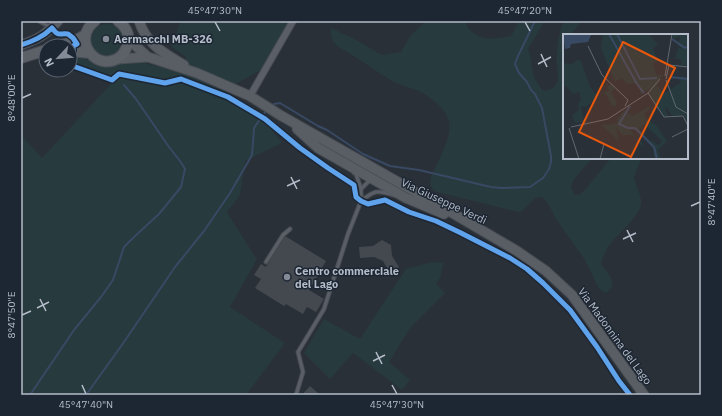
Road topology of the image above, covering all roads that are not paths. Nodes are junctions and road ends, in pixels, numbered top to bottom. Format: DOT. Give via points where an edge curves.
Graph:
graph roads {
  1 [pos="40,21"];
  2 [pos="95,21"];
  3 [pos="139,21"];
  4 [pos="293,21"];
  5 [pos="123,23"];
  6 [pos="55,24"];
  7 [pos="85,29"];
  8 [pos="78,38"];
  9 [pos="129,40"];
  10 [pos="21,45"];
  11 [pos="78,52"];
  12 [pos="38,53"];
  13 [pos="89,53"];
  14 [pos="148,57"];
  15 [pos="21,58"];
  16 [pos="118,58"];
  17 [pos="197,73"];
  18 [pos="250,96"];
  19 [pos="280,115"];
  20 [pos="318,148"];
  21 [pos="339,149"];
  22 [pos="374,179"];
  23 [pos="361,189"];
  24 [pos="413,191"];
  25 [pos="372,192"];
  26 [pos="406,198"];
  27 [pos="361,201"];
  28 [pos="290,229"];
  29 [pos="489,235"];
  30 [pos="266,262"];
  31 [pos="296,395"];
  32 [pos="644,395"];
  1 -- 6 [label="lane"];
  2 -- 7 [label="main road"];
  3 -- 17 [label="main road" via="147,38 159,49"];
  4 -- 18 [label="street"];
  5 -- 9 [label="main road"];
  6 -- 10 [label="main road" via="47,33"];
  7 -- 8 [label="main road"];
  7 -- 13 [label="main road"];
  9 -- 14 [label="main road, Via Giuseppe Verdi"];
  9 -- 16 [label="main road" via="127,48"];
  11 -- 13 [label="main road"];
  12 -- 15 [label="main road"];
  13 -- 16 [label="main road" via="99,60 112,61"];
  14 -- 16 [label="main road, Via Giuseppe Verdi"];
  14 -- 17 [label="main road, Via Giuseppe Verdi"];
  17 -- 18 [label="main road, Via Giuseppe Verdi"];
  18 -- 19 [label="main road, Via Giuseppe Verdi"];
  19 -- 20 [label="main road, Via Giuseppe Verdi"];
  19 -- 21 [label="main road, Via Giuseppe Verdi"];
  20 -- 22 [label="main road, Via Giuseppe Verdi"];
  20 -- 23 [label="lane" via="356,174"];
  21 -- 22 [label="main road, Via Giuseppe Verdi" via="346,157 370,171"];
  21 -- 24 [label="main road, Via Giuseppe Verdi"];
  22 -- 23 [label="lane"];
  22 -- 24 [label="main road, Via Giuseppe Verdi" via="380,177"];
  22 -- 25 [label="lane"];
  22 -- 26 [label="main road, Via Giuseppe Verdi"];
  23 -- 27 [label="lane"];
  24 -- 29 [label="main road, Via Giuseppe Verdi"];
  25 -- 26 [label="lane"];
  25 -- 27 [label="lane"];
  26 -- 29 [label="main road, Via Giuseppe Verdi"];
  27 -- 31 [label="lane" via="324,309 298,352 303,372"];
  28 -- 30 [label="lane" via="282,235"];
  29 -- 32 [label="main road, Via Madonnina del Lago" via="546,271 572,295"];
}
